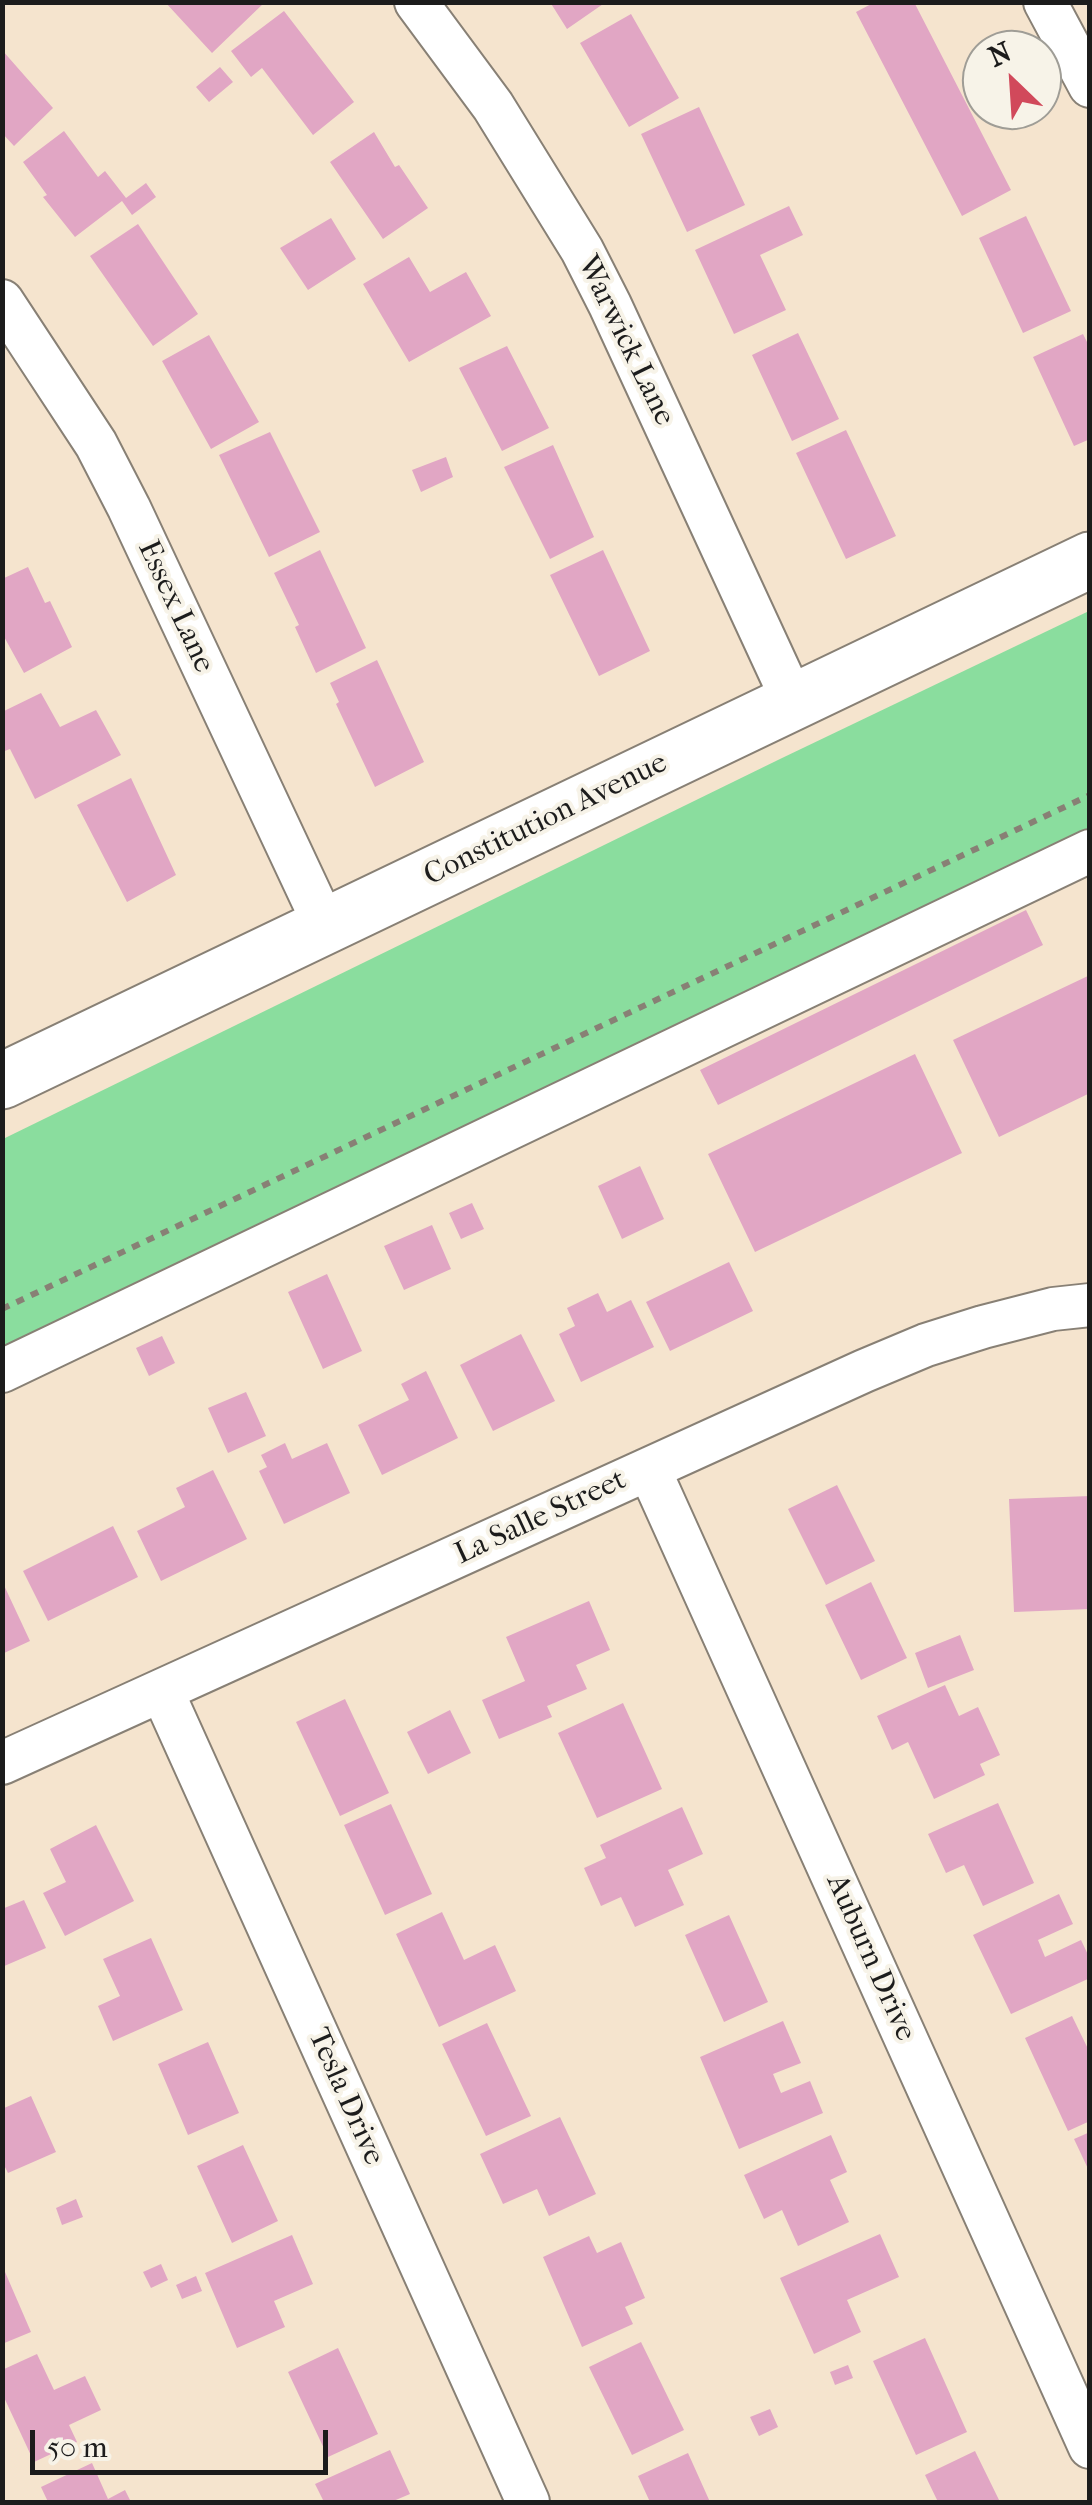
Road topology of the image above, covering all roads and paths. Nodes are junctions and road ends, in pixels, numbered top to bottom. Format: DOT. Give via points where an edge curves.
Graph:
graph roads {
  1 [pos="416,2"];
  2 [pos="1044,2"];
  3 [pos="1090,86"];
  4 [pos="2,302"];
  5 [pos="1090,560"];
  6 [pos="794,701"];
  7 [pos="1090,795"];
  8 [pos="1090,851"];
  9 [pos="325,926"];
  10 [pos="2,1081"];
  11 [pos="1090,1306"];
  12 [pos="2,1308"];
  13 [pos="2,1371"];
  14 [pos="649,1469"];
  15 [pos="162,1691"];
  16 [pos="2,1763"];
  17 [pos="1090,2447"];
  18 [pos="528,2502"];
  1 -- 6 [label="street, Warwick Lane" via="492,106 582,250"];
  2 -- 3 [label="street"];
  4 -- 9 [label="street, Essex Lane" via="96,444"];
  5 -- 6 [label="main road, Constitution Avenue"];
  6 -- 9 [label="main road, Constitution Avenue"];
  7 -- 12 [label="path"];
  8 -- 13 [label="street"];
  9 -- 10 [label="main road, Constitution Avenue"];
  11 -- 14 [label="street, La Salle Street" via="1053,1309 926,1344"];
  14 -- 15 [label="street, La Salle Street"];
  14 -- 17 [label="street, Auburn Drive"];
  15 -- 16 [label="street, La Salle Street"];
  15 -- 18 [label="street, Tesla Drive"];
}
